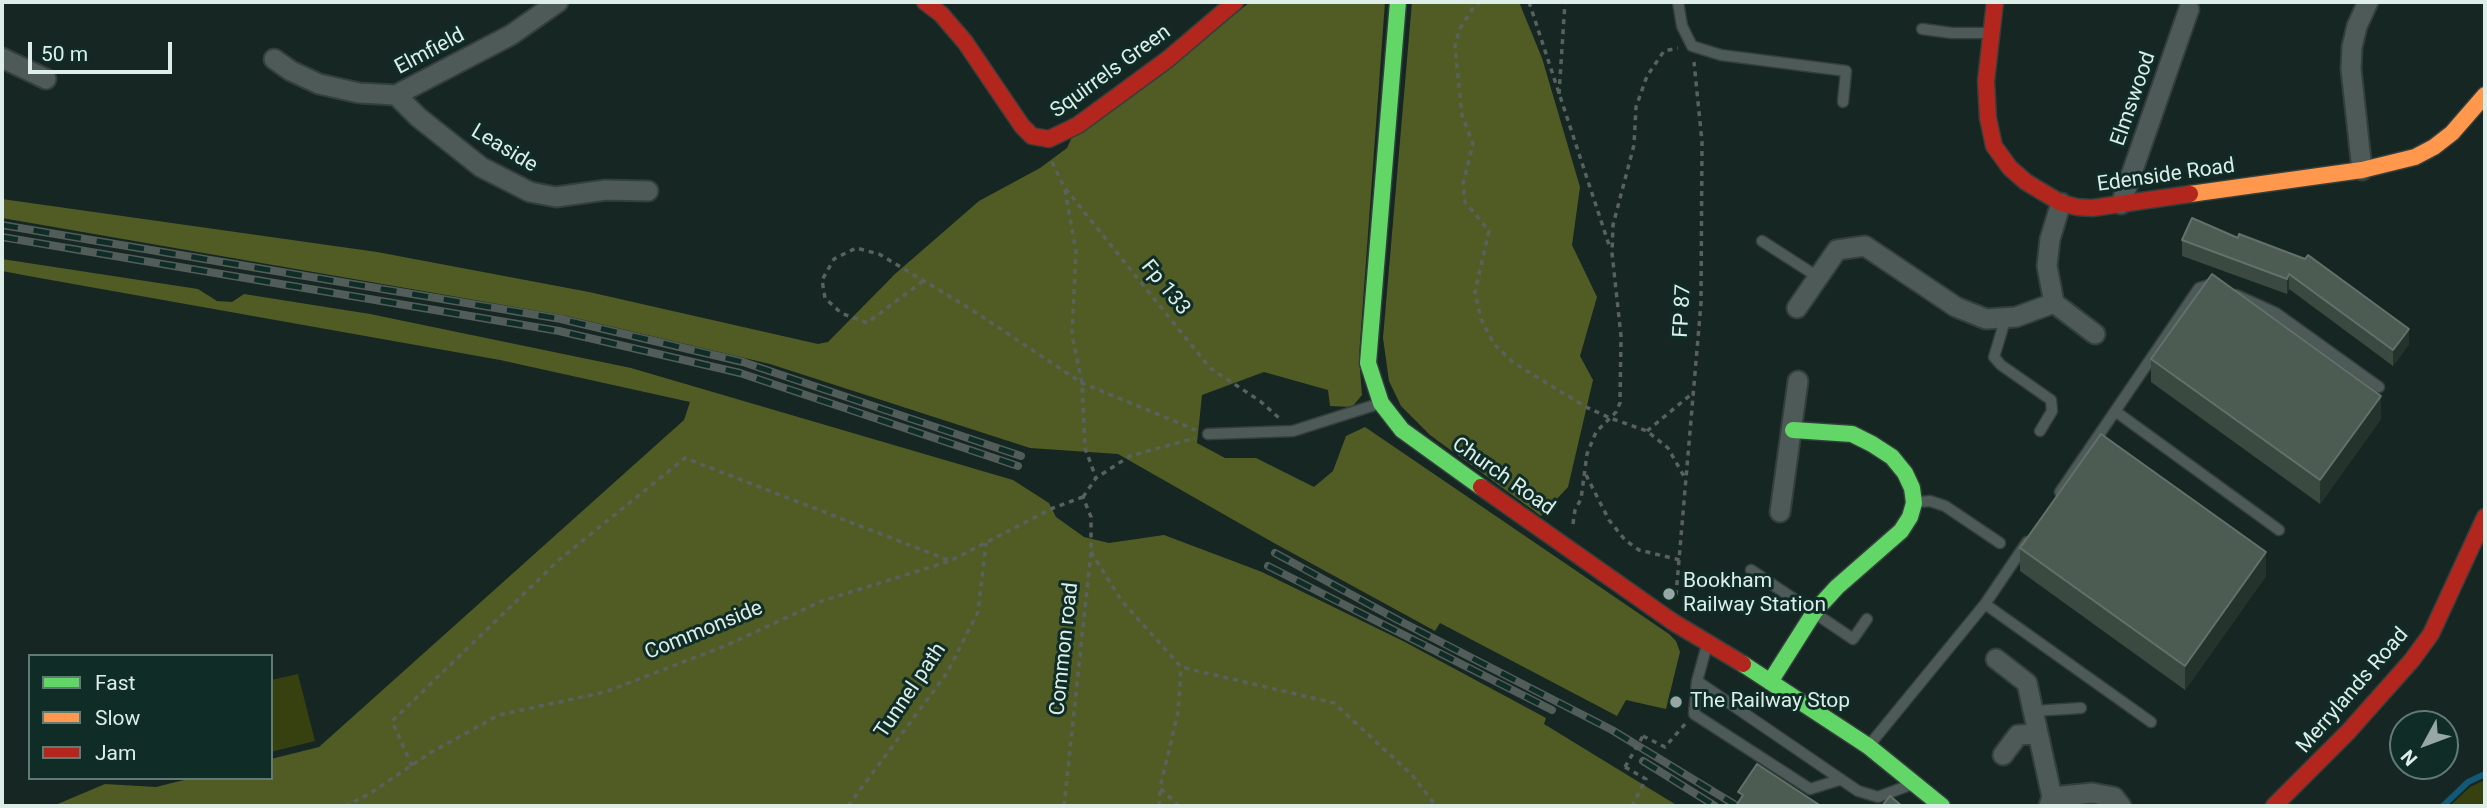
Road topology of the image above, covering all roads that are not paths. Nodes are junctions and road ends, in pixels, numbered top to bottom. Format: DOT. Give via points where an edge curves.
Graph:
graph roads {
  1 [pos="558,2"];
  2 [pos="925,2"];
  3 [pos="1235,2"];
  4 [pos="1398,2"];
  5 [pos="1678,2"];
  6 [pos="1995,2"];
  7 [pos="2368,2"];
  8 [pos="2189,9"];
  9 [pos="1922,29"];
  10 [pos="1991,33"];
  11 [pos="2,58"];
  12 [pos="274,59"];
  13 [pos="46,79"];
  14 [pos="396,95"];
  15 [pos="2485,95"];
  16 [pos="1843,102"];
  17 [pos="2362,170"];
  18 [pos="648,191"];
  19 [pos="2061,203"];
  20 [pos="2121,204"];
  21 [pos="1762,241"];
  22 [pos="1818,277"];
  23 [pos="2054,303"];
  24 [pos="1797,308"];
  25 [pos="2006,317"];
  26 [pos="2095,334"];
  27 [pos="1798,381"];
  28 [pos="2379,387"];
  29 [pos="1381,403"];
  30 [pos="2115,411"];
  31 [pos="1793,430"];
  32 [pos="2039,431"];
  33 [pos="1208,434"];
  34 [pos="2054,502"];
  35 [pos="1914,503"];
  36 [pos="1780,512"];
  37 [pos="2485,517"];
  38 [pos="2279,530"];
  39 [pos="2031,536"];
  40 [pos="2000,542"];
  41 [pos="1751,570"];
  42 [pos="1985,604"];
  43 [pos="1815,611"];
  44 [pos="1867,619"];
  45 [pos="1709,642"];
  46 [pos="1996,659"];
  47 [pos="1697,681"];
  48 [pos="1770,682"];
  49 [pos="2081,708"];
  50 [pos="2033,711"];
  51 [pos="2151,722"];
  52 [pos="2036,734"];
  53 [pos="1868,746"];
  54 [pos="2003,755"];
  55 [pos="1839,780"];
  56 [pos="1914,783"];
  57 [pos="2050,802"];
  58 [pos="1942,806"];
  59 [pos="2121,806"];
  60 [pos="2274,806"];
  1 -- 14 [label="street, Elmfield" via="511,35"];
  2 -- 3 [label="street, Squirrels Green" via="965,42 1022,125 1040,139 1059,136 1078,125 1168,59"];
  4 -- 29 [label="street, Church Road" via="1368,363"];
  5 -- 16 [label="lane" via="1692,46 1721,55 1846,71"];
  6 -- 10 [label="street, Edenside Road"];
  7 -- 17 [label="street" via="2357,26 2351,69"];
  8 -- 20 [label="street, Elmswood"];
  9 -- 10 [label="lane"];
  10 -- 19 [label="street, Edenside Road" via="1986,90 1994,146 2026,182"];
  11 -- 13 [label="street"];
  12 -- 14 [label="street, Elmfield" via="319,83 359,93"];
  14 -- 18 [label="street, Leaside" via="481,167 530,192 556,197 606,190"];
  15 -- 17 [label="street, Edenside Road" via="2452,133 2424,153"];
  17 -- 20 [label="street, Edenside Road"];
  19 -- 20 [label="street, Edenside Road" via="2092,208"];
  19 -- 23 [label="street" via="2047,266"];
  21 -- 22 [label="lane"];
  22 -- 24 [label="street"];
  22 -- 25 [label="street" via="1837,250 1865,246 1956,307 1986,319"];
  23 -- 25 [label="street"];
  23 -- 26 [label="street"];
  25 -- 32 [label="lane" via="1994,357 2051,400 2052,411"];
  27 -- 31 [label="street"];
  28 -- 30 [label="lane" via="2276,313 2213,284 2199,288"];
  29 -- 33 [label="lane" via="1293,431"];
  29 -- 45 [label="street, Church Road" via="1402,430 1673,622"];
  30 -- 34 [label="lane"];
  30 -- 38 [label="lane"];
  31 -- 35 [label="street" via="1853,434 1872,444 1905,473"];
  31 -- 36 [label="street"];
  35 -- 40 [label="lane" via="1930,501 1945,506"];
  35 -- 43 [label="street" via="1901,531"];
  37 -- 60 [label="street, Merrylands Road" via="2431,634 2348,732"];
  39 -- 42 [label="lane"];
  41 -- 43 [label="lane"];
  42 -- 51 [label="lane"];
  42 -- 53 [label="lane"];
  43 -- 44 [label="lane" via="1853,639"];
  43 -- 48 [label="street"];
  45 -- 47 [label="lane"];
  45 -- 48 [label="street, Church Road"];
  46 -- 50 [label="street" via="2027,683"];
  47 -- 55 [label="lane"];
  47 -- 55 [label="lane" via="1694,714 1810,789"];
  48 -- 53 [label="street, Church Road"];
  49 -- 50 [label="lane"];
  50 -- 52 [label="street"];
  52 -- 54 [label="street" via="2018,735"];
  52 -- 57 [label="street"];
  53 -- 56 [label="street, Church Road"];
  55 -- 56 [label="lane" via="1878,797"];
  56 -- 58 [label="street, Church Road"];
  57 -- 59 [label="street" via="2092,793 2114,797"];
}
